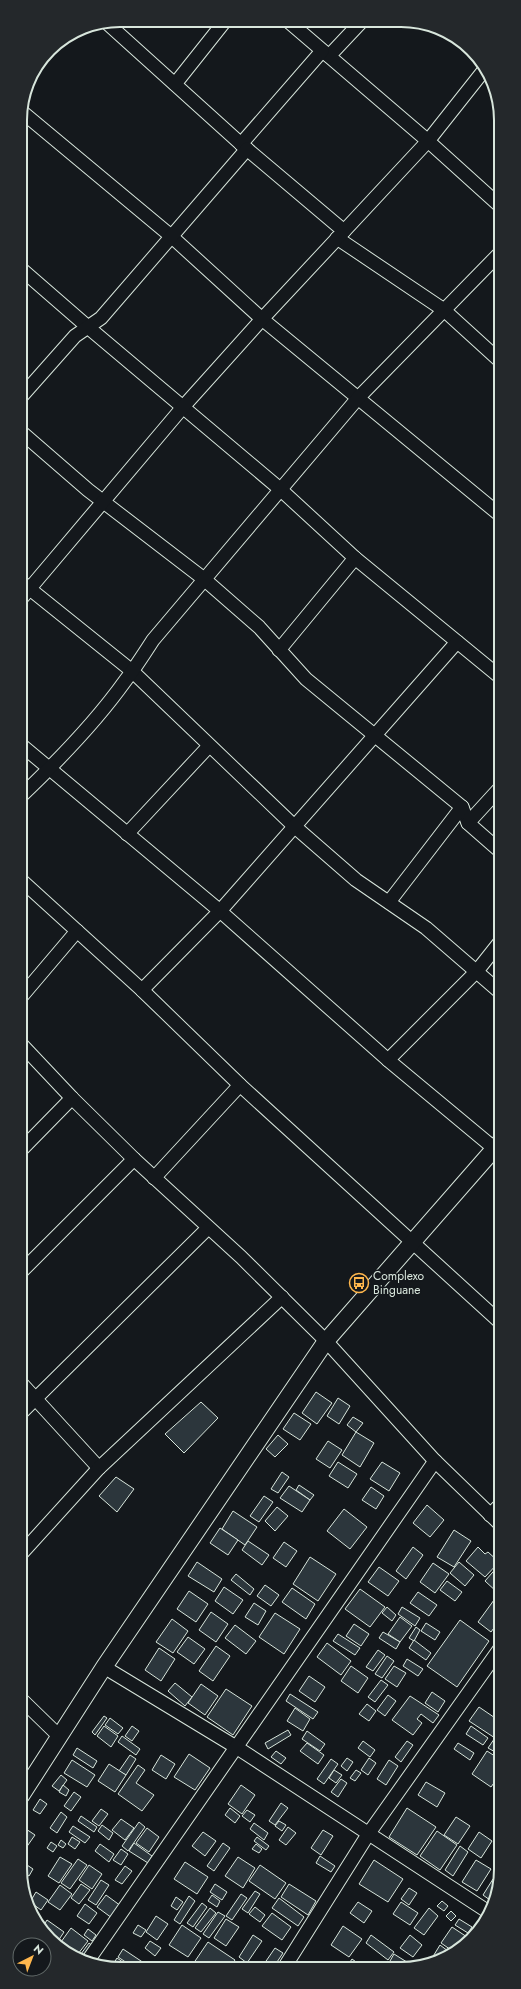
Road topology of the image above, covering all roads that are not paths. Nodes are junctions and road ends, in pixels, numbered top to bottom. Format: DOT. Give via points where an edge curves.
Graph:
graph roads {
  1 [pos="112,27"];
  2 [pos="220,27"];
  3 [pos="295,27"];
  4 [pos="355,27"];
  5 [pos="325,53"];
  6 [pos="481,74"];
  7 [pos="175,84"];
  8 [pos="27,116"];
  9 [pos="428,141"];
  10 [pos="244,146"];
  11 [pos="494,201"];
  12 [pos="340,234"];
  13 [pos="171,236"];
  14 [pos="494,259"];
  15 [pos="27,274"];
  16 [pos="444,310"];
  17 [pos="262,319"];
  18 [pos="89,328"];
  19 [pos="494,356"];
  20 [pos="27,390"];
  21 [pos="358,398"];
  22 [pos="183,407"];
  23 [pos="27,437"];
  24 [pos="280,489"];
  25 [pos="104,501"];
  26 [pos="494,510"];
  27 [pos="355,558"];
  28 [pos="204,579"];
  29 [pos="27,582"];
  30 [pos="27,586"];
  31 [pos="457,642"];
  32 [pos="279,650"];
  33 [pos="132,670"];
  34 [pos="494,672"];
  35 [pos="373,735"];
  36 [pos="209,746"];
  37 [pos="27,750"];
  38 [pos="50,768"];
  39 [pos="27,790"];
  40 [pos="494,795"];
  41 [pos="462,807"];
  42 [pos="468,823"];
  43 [pos="294,826"];
  44 [pos="127,834"];
  45 [pos="494,846"];
  46 [pos="27,886"];
  47 [pos="389,902"];
  48 [pos="220,911"];
  49 [pos="77,931"];
  50 [pos="494,950"];
  51 [pos="477,971"];
  52 [pos="494,987"];
  53 [pos="27,988"];
  54 [pos="142,990"];
  55 [pos="27,1050"];
  56 [pos="388,1060"];
  57 [pos="240,1085"];
  58 [pos="72,1098"];
  59 [pos="27,1144"];
  60 [pos="494,1145"];
  61 [pos="494,1152"];
  62 [pos="134,1159"];
  63 [pos="154,1178"];
  64 [pos="208,1228"];
  65 [pos="412,1241"];
  66 [pos="27,1266"];
  67 [pos="282,1297"];
  68 [pos="494,1317"];
  69 [pos="326,1340"];
  70 [pos="27,1389"];
  71 [pos="36,1397"];
  72 [pos="27,1407"];
  73 [pos="435,1461"];
  74 [pos="100,1468"];
  75 [pos="494,1511"];
  76 [pos="490,1515"];
  77 [pos="494,1519"];
  78 [pos="27,1547"];
  79 [pos="494,1657"];
  80 [pos="104,1667"];
  81 [pos="27,1705"];
  82 [pos="59,1736"];
  83 [pos="236,1747"];
  84 [pos="27,1787"];
  85 [pos="369,1833"];
  86 [pos="484,1909"];
  87 [pos="90,1957"];
  88 [pos="288,1962"];
  1 -- 7 [label="street"];
  2 -- 7 [label="street"];
  3 -- 5 [label="street"];
  4 -- 5 [label="street"];
  5 -- 9 [label="street"];
  5 -- 10 [label="street"];
  6 -- 9 [label="street"];
  7 -- 10 [label="street"];
  8 -- 13 [label="street"];
  9 -- 11 [label="street"];
  9 -- 12 [label="street"];
  10 -- 12 [label="street"];
  10 -- 13 [label="street"];
  12 -- 16 [label="street"];
  12 -- 17 [label="street"];
  13 -- 17 [label="street"];
  13 -- 18 [label="street" via="101,318"];
  14 -- 16 [label="street"];
  15 -- 18 [label="street"];
  16 -- 19 [label="street"];
  16 -- 21 [label="street"];
  17 -- 21 [label="street"];
  17 -- 22 [label="street"];
  18 -- 20 [label="street" via="72,339"];
  18 -- 22 [label="street"];
  21 -- 24 [label="street"];
  21 -- 26 [label="street"];
  22 -- 24 [label="street"];
  22 -- 25 [label="street"];
  23 -- 25 [label="street"];
  24 -- 27 [label="street"];
  24 -- 28 [label="street"];
  25 -- 28 [label="street"];
  25 -- 29 [label="street"];
  27 -- 31 [label="street"];
  27 -- 32 [label="street"];
  28 -- 32 [label="street" via="258,627"];
  28 -- 33 [label="street" via="153,640"];
  30 -- 33 [label="street"];
  31 -- 34 [label="street"];
  31 -- 35 [label="street"];
  32 -- 35 [label="street" via="306,679"];
  33 -- 36 [label="street"];
  33 -- 38 [label="street" via="97,716"];
  35 -- 41 [label="street"];
  35 -- 43 [label="street"];
  36 -- 43 [label="street"];
  36 -- 44 [label="street"];
  37 -- 38 [label="street"];
  38 -- 39 [label="street"];
  38 -- 44 [label="street"];
  40 -- 42 [label="street"];
  41 -- 42 [label="street"];
  41 -- 47 [label="street"];
  42 -- 45 [label="street"];
  43 -- 47 [label="street" via="356,880"];
  43 -- 48 [label="street"];
  44 -- 48 [label="street"];
  46 -- 49 [label="street"];
  47 -- 51 [label="street" via="426,928"];
  48 -- 54 [label="street"];
  48 -- 56 [label="street"];
  49 -- 53 [label="street"];
  49 -- 54 [label="street"];
  50 -- 51 [label="street"];
  51 -- 52 [label="street"];
  51 -- 56 [label="street"];
  54 -- 57 [label="street"];
  55 -- 58 [label="street"];
  56 -- 60 [label="street"];
  57 -- 63 [label="street"];
  57 -- 65 [label="street"];
  58 -- 59 [label="street"];
  58 -- 62 [label="street"];
  61 -- 65 [label="street"];
  62 -- 63 [label="street"];
  62 -- 66 [label="street"];
  63 -- 64 [label="street"];
  64 -- 67 [label="street"];
  64 -- 71 [label="street"];
  65 -- 68 [label="street"];
  65 -- 69 [label="street"];
  67 -- 69 [label="street"];
  67 -- 74 [label="street"];
  69 -- 73 [label="street"];
  69 -- 80 [label="street"];
  70 -- 71 [label="street"];
  71 -- 72 [label="street"];
  71 -- 74 [label="street"];
  73 -- 76 [label="street"];
  73 -- 83 [label="street"];
  74 -- 78 [label="street"];
  75 -- 76 [label="street"];
  76 -- 77 [label="street"];
  79 -- 85 [label="street"];
  80 -- 82 [label="street"];
  80 -- 83 [label="street"];
  81 -- 82 [label="street"];
  82 -- 84 [label="street"];
  83 -- 85 [label="street"];
  83 -- 87 [label="street"];
  85 -- 86 [label="street"];
  85 -- 88 [label="street"];
}
